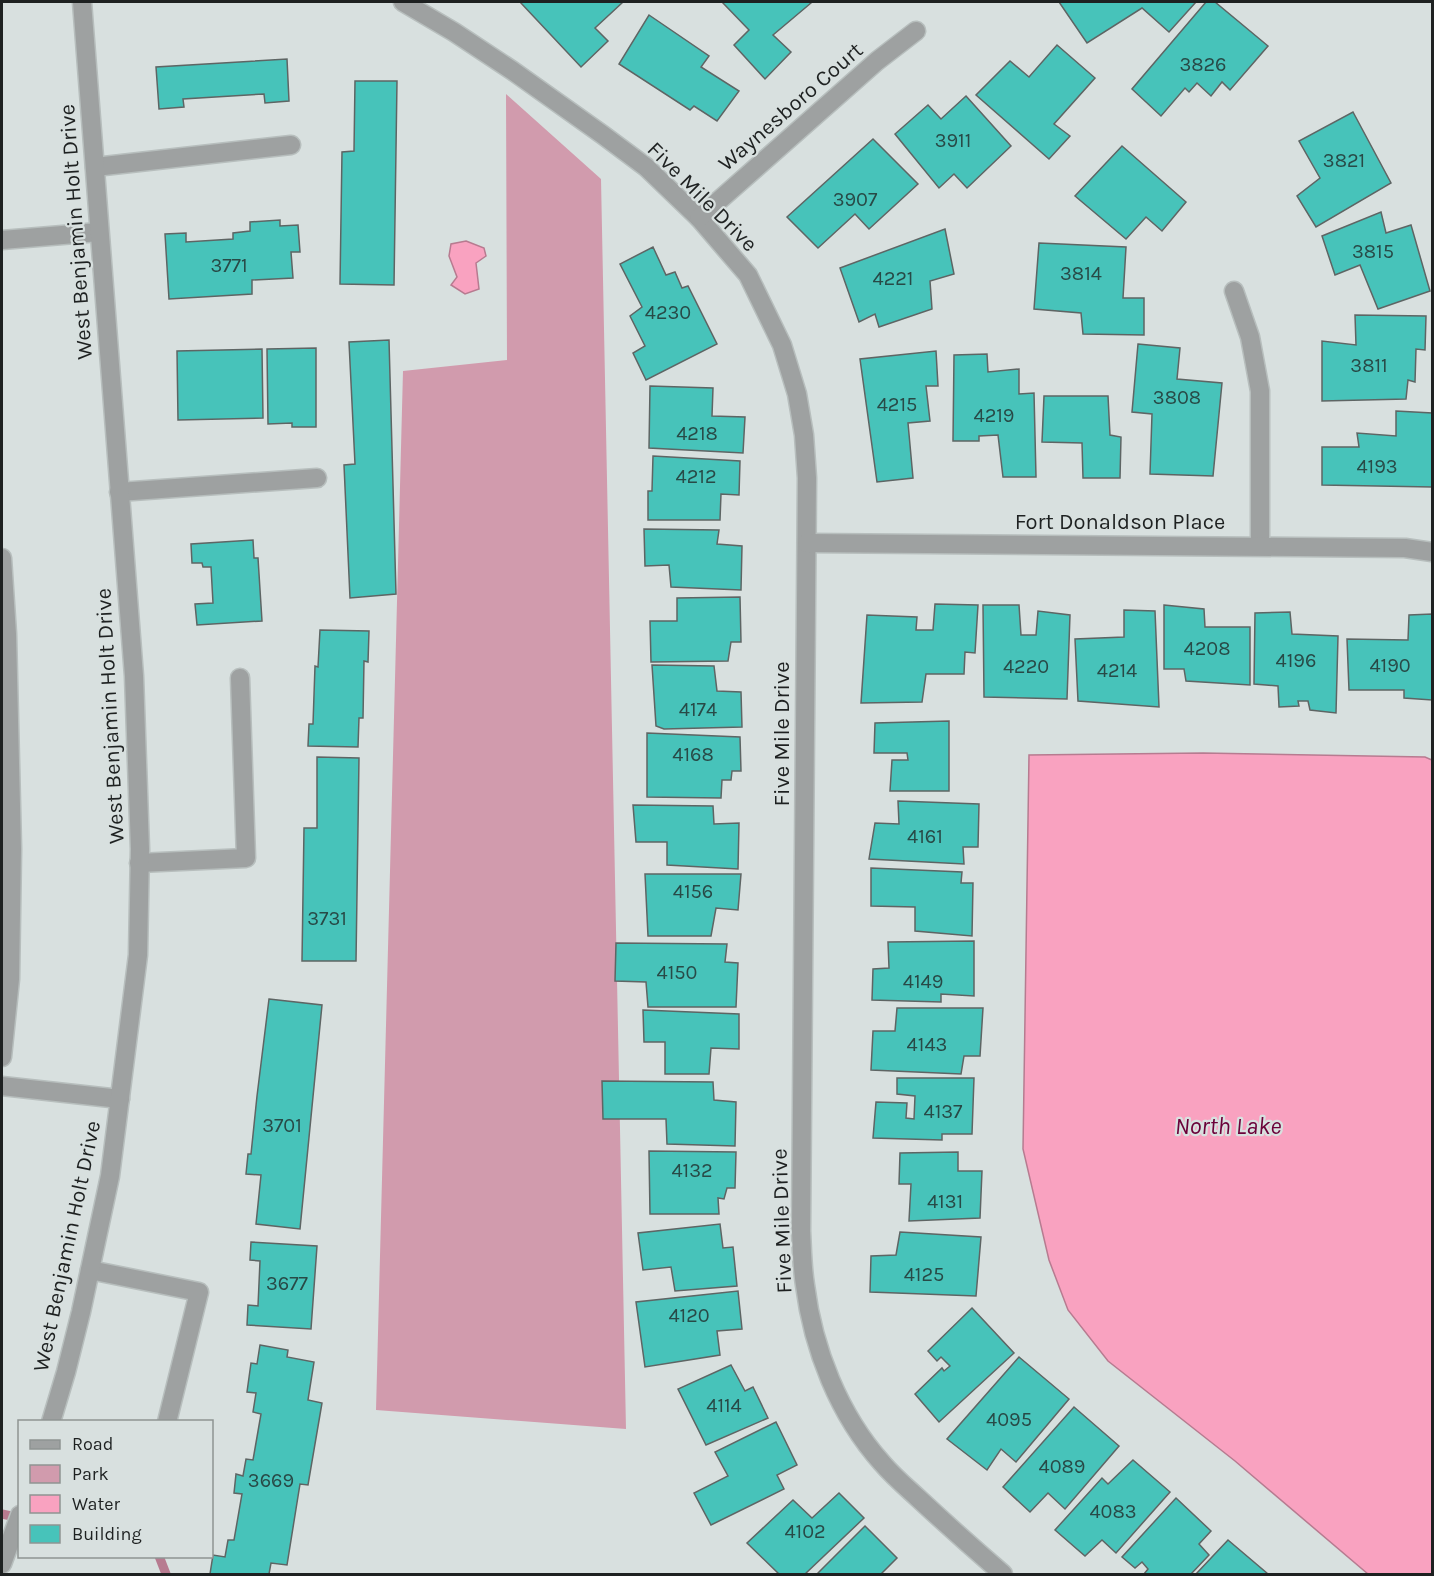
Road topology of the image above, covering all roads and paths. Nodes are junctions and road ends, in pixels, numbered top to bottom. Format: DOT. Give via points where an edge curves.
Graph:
graph roads {
  1 [pos="82,2"];
  2 [pos="414,4"];
  3 [pos="916,31"];
  4 [pos="291,145"];
  5 [pos="95,168"];
  6 [pos="699,218"];
  7 [pos="99,232"];
  8 [pos="2,240"];
  9 [pos="1233,291"];
  10 [pos="317,478"];
  11 [pos="119,492"];
  12 [pos="807,543"];
  13 [pos="1260,546"];
  14 [pos="1432,552"];
  15 [pos="2,558"];
  16 [pos="4,635"];
  17 [pos="240,678"];
  18 [pos="140,863"];
  19 [pos="2,1057"];
  20 [pos="2,1086"];
  21 [pos="120,1099"];
  22 [pos="90,1270"];
  23 [pos="52,1420"];
  24 [pos="167,1420"];
  25 [pos="14,1524"];
  26 [pos="2,1564"];
  27 [pos="1003,1575"];
  1 -- 5 [label="street, West Benjamin Holt Drive"];
  2 -- 6 [label="street, Five Mile Drive" via="603,135 646,168"];
  3 -- 6 [label="street, Waynesboro Court"];
  4 -- 5 [label="street"];
  5 -- 7 [label="street, West Benjamin Holt Drive"];
  6 -- 12 [label="street, Five Mile Drive" via="748,275 782,345 804,435"];
  7 -- 8 [label="street"];
  7 -- 11 [label="street, West Benjamin Holt Drive"];
  9 -- 13 [label="street" via="1250,337 1260,391"];
  10 -- 11 [label="street"];
  11 -- 18 [label="street, West Benjamin Holt Drive" via="134,676"];
  12 -- 13 [label="street, Fort Donaldson Place"];
  12 -- 27 [label="street, Five Mile Drive" via="801,1231 812,1325 841,1402 882,1464"];
  13 -- 14 [label="street, Fort Donaldson Place" via="1405,548"];
  15 -- 16 [label="street"];
  16 -- 19 [label="street" via="12,849 10,979"];
  17 -- 18 [label="street" via="246,858"];
  18 -- 21 [label="street, West Benjamin Holt Drive" via="138,955"];
  20 -- 21 [label="street"];
  21 -- 22 [label="street, West Benjamin Holt Drive" via="110,1176"];
  22 -- 23 [label="street, West Benjamin Holt Drive"];
  22 -- 24 [label="street" via="199,1292"];
  25 -- 26 [label="street"];
}
